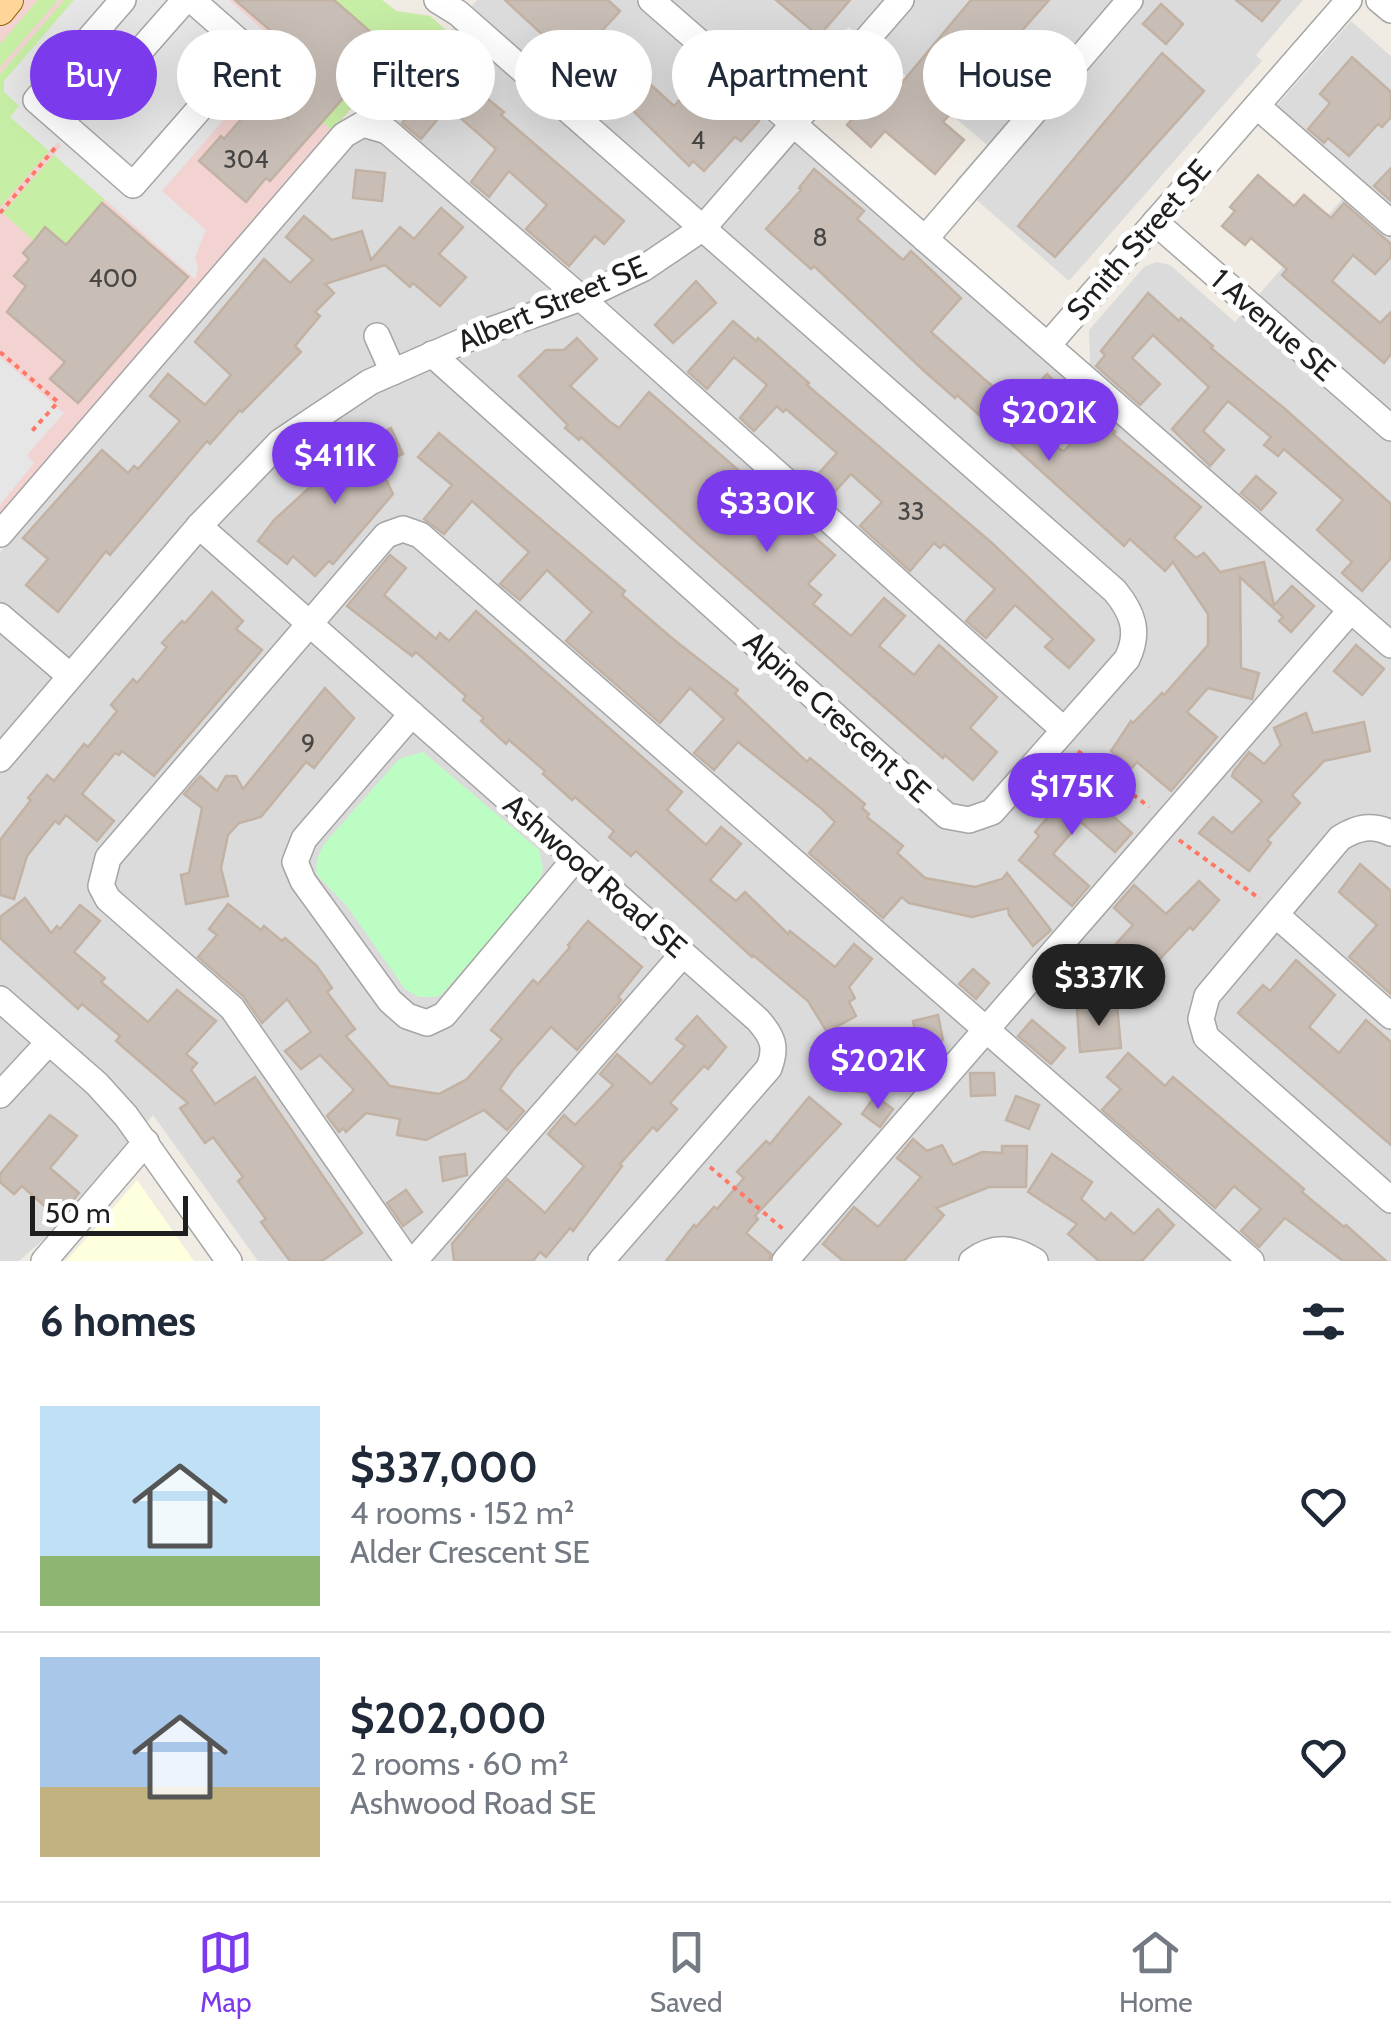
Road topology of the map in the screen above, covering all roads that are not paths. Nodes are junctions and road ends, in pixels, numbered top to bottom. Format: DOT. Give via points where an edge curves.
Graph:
graph roads {
  1 [pos="8,0"];
  2 [pos="123,0"];
  3 [pos="188,0"];
  4 [pos="436,0"];
  5 [pos="651,0"];
  6 [pos="902,0"];
  7 [pos="1130,0"];
  8 [pos="1349,0"];
  9 [pos="1379,0"];
  10 [pos="0,10"];
  11 [pos="1391,10"];
  12 [pos="157,34"];
  13 [pos="1256,106"];
  14 [pos="793,124"];
  15 [pos="1155,222"];
  16 [pos="1391,223"];
  17 [pos="703,228"];
  18 [pos="925,239"];
  19 [pos="581,298"];
  20 [pos="378,336"];
  21 [pos="1048,345"];
  22 [pos="432,354"];
  23 [pos="394,372"];
  24 [pos="1391,428"];
  25 [pos="199,526"];
  26 [pos="0,534"];
  27 [pos="1351,610"];
  28 [pos="0,616"];
  29 [pos="309,623"];
  30 [pos="1391,645"];
  31 [pos="70,676"];
  32 [pos="412,714"];
  33 [pos="1064,730"];
  34 [pos="0,758"];
  35 [pos="1391,832"];
  36 [pos="575,859"];
  37 [pos="1276,915"];
  38 [pos="683,954"];
  39 [pos="0,999"];
  40 [pos="1391,1016"];
  41 [pos="985,1030"];
  42 [pos="49,1042"];
  43 [pos="0,1095"];
  44 [pos="146,1142"];
  45 [pos="1391,1200"];
  46 [pos="792,1252"];
  47 [pos="44,1261"];
  48 [pos="229,1261"];
  49 [pos="411,1261"];
  50 [pos="601,1261"];
  51 [pos="972,1261"];
  52 [pos="1035,1261"];
  53 [pos="1251,1261"];
  1 -- 10 [label="main road"];
  2 -- 3 [label="street" via="36,100 133,185 250,51"];
  3 -- 12 [label="street"];
  4 -- 17 [label="street, Alpine Crescent SE"];
  5 -- 14 [label="street"];
  6 -- 14 [label="street, Albert Street SE"];
  7 -- 18 [label="street"];
  8 -- 13 [label="street, Smith Street SE"];
  9 -- 11 [label="street"];
  13 -- 15 [label="street, Smith Street SE"];
  13 -- 16 [label="street"];
  14 -- 17 [label="street, Albert Street SE"];
  14 -- 18 [label="street"];
  15 -- 21 [label="street, Smith Street SE"];
  15 -- 24 [label="street, 1 Avenue SE"];
  17 -- 19 [label="street, Albert Street SE" via="644,268"];
  17 -- 33 [label="street, Alpine Crescent SE" via="1128,607 1135,642 1127,658"];
  18 -- 21 [label="street"];
  19 -- 22 [label="street, Albert Street SE"];
  19 -- 26 [label="street" via="387,131 363,124 344,135"];
  19 -- 33 [label="street"];
  20 -- 23 [label="street"];
  21 -- 27 [label="street"];
  22 -- 23 [label="street, Albert Street SE"];
  22 -- 33 [label="street, Alpine Crescent SE" via="947,816 969,820 992,812"];
  23 -- 25 [label="street, Albert Street SE" via="280,442"];
  25 -- 29 [label="street, Ashwood Road SE"];
  25 -- 31 [label="street, Albert Street SE"];
  27 -- 30 [label="street"];
  27 -- 41 [label="street"];
  28 -- 31 [label="street"];
  29 -- 32 [label="street, Ashwood Road SE"];
  29 -- 41 [label="street" via="386,536 403,530 420,535"];
  29 -- 49 [label="street" via="108,858 101,886 232,1008"];
  31 -- 34 [label="street, Albert Street SE"];
  32 -- 36 [label="street, Ashwood Road SE"];
  32 -- 36 [label="street" via="304,839 294,862 390,1001 427,1023 444,1014"];
  35 -- 37 [label="street" via="1356,828 1340,838"];
  36 -- 38 [label="street, Ashwood Road SE"];
  37 -- 40 [label="street"];
  37 -- 45 [label="street" via="1208,996 1202,1028"];
  38 -- 49 [label="street"];
  38 -- 50 [label="street, Ashwood Road SE" via="758,1020 776,1052 758,1083"];
  39 -- 42 [label="street"];
  41 -- 46 [label="street"];
  41 -- 53 [label="street"];
  42 -- 43 [label="street"];
  42 -- 44 [label="street" via="97,1084"];
  44 -- 47 [label="street"];
  44 -- 48 [label="street"];
  51 -- 52 [label="street" via="1006,1248"];
}
